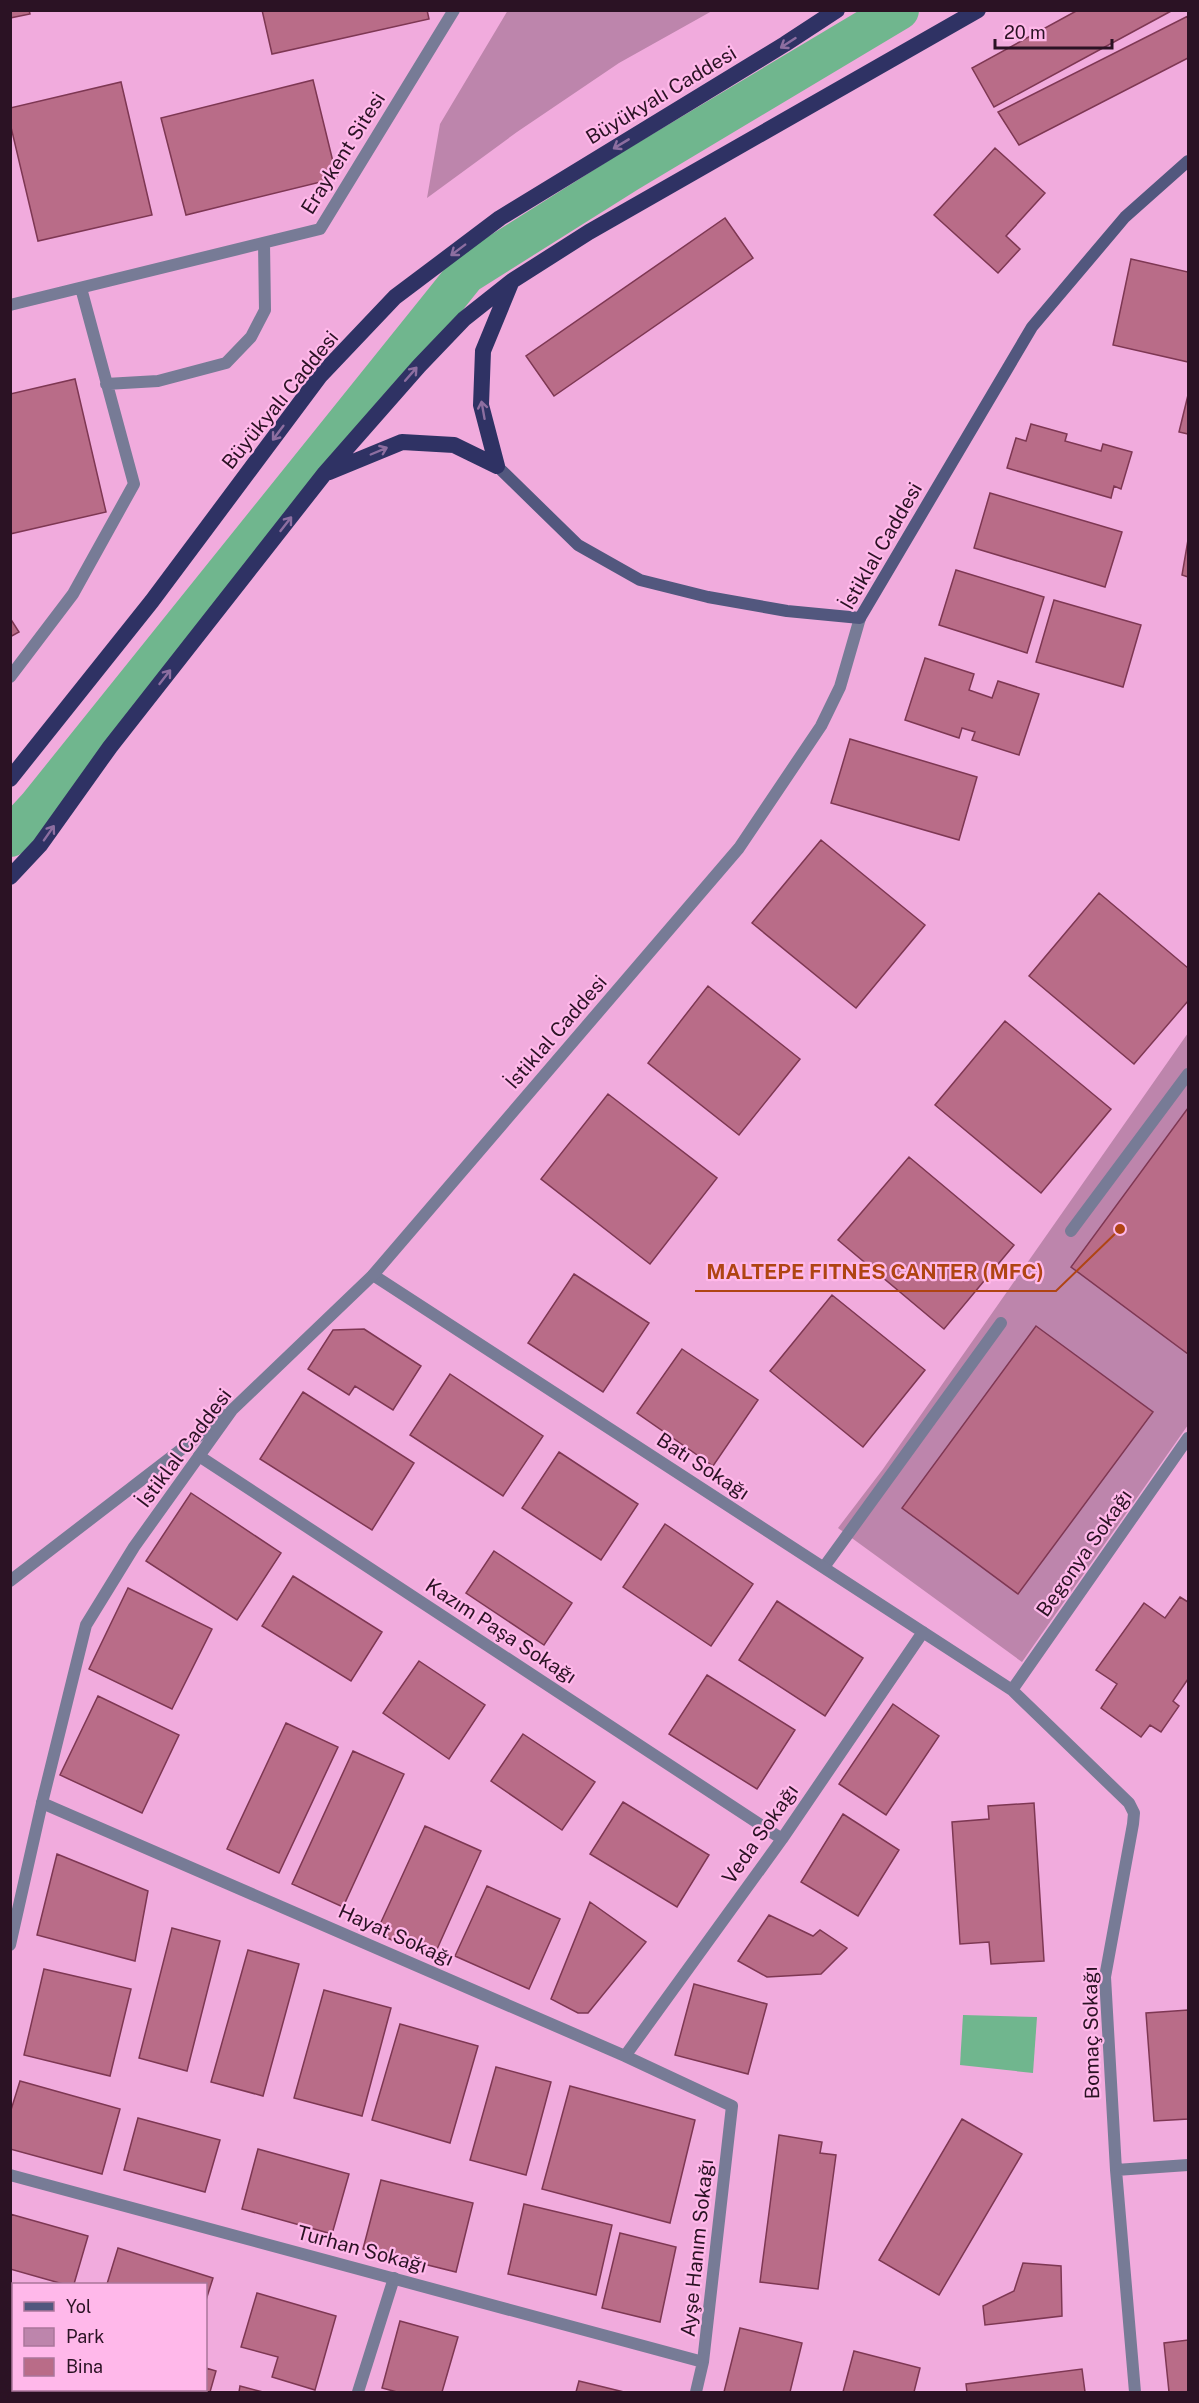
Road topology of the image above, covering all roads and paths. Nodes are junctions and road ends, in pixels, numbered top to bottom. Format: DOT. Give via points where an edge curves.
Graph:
graph roads {
  1 [pos="454,10"];
  2 [pos="837,10"];
  3 [pos="978,10"];
  4 [pos="1188,161"];
  5 [pos="264,243"];
  6 [pos="512,281"];
  7 [pos="81,288"];
  8 [pos="10,305"];
  9 [pos="106,384"];
  10 [pos="497,466"];
  11 [pos="325,473"];
  12 [pos="860,618"];
  13 [pos="10,677"];
  14 [pos="10,779"];
  15 [pos="10,877"];
  16 [pos="1188,1074"];
  17 [pos="1071,1231"];
  18 [pos="373,1275"];
  19 [pos="1001,1323"];
  20 [pos="232,1410"];
  21 [pos="1188,1438"];
  22 [pos="199,1456"];
  23 [pos="824,1567"];
  24 [pos="10,1581"];
  25 [pos="923,1632"];
  26 [pos="1011,1690"];
  27 [pos="42,1803"];
  28 [pos="782,1839"];
  29 [pos="10,1945"];
  30 [pos="625,2056"];
  31 [pos="732,2106"];
  32 [pos="1188,2165"];
  33 [pos="1116,2170"];
  34 [pos="10,2175"];
  35 [pos="394,2278"];
  36 [pos="703,2362"];
  37 [pos="358,2392"];
  38 [pos="696,2392"];
  39 [pos="1135,2392"];
  1 -- 5 [label="street, Eraykent Sitesi" via="320,229"];
  2 -- 14 [label="highway, Büyükyalı Caddesi, one-way" via="500,218 395,297 320,376 152,601"];
  3 -- 6 [label="highway" via="589,232"];
  4 -- 12 [label="main road, İstiklal Caddesi" via="1125,217 1032,327"];
  5 -- 7 [label="street, Eraykent Sitesi"];
  5 -- 9 [label="street" via="265,310 240,351 226,363 158,381"];
  10 -- 6 [label="highway, one-way" via="481,405 483,351"];
  11 -- 6 [label="highway, one-way" via="464,319"];
  7 -- 8 [label="street, Eraykent Sitesi"];
  7 -- 9 [label="street"];
  9 -- 13 [label="street" via="134,484 73,594"];
  11 -- 10 [label="highway, one-way" via="402,441 454,445"];
  10 -- 12 [label="main road" via="578,545 640,580 787,611"];
  15 -- 11 [label="highway, one-way" via="40,845 110,747"];
  12 -- 18 [label="street, İstiklal Caddesi" via="840,687 820,726 739,848"];
  16 -- 17 [label="street"];
  18 -- 20 [label="street, İstiklal Caddesi"];
  18 -- 23 [label="street, Batı Sokağı"];
  19 -- 23 [label="street"];
  20 -- 22 [label="street, İstiklal Caddesi"];
  20 -- 24 [label="street"];
  21 -- 26 [label="street, Begonya Sokağı"];
  22 -- 27 [label="street, İstiklal Caddesi" via="134,1547 86,1625"];
  22 -- 28 [label="street, Kazım Paşa Sokağı"];
  23 -- 25 [label="street, Batı Sokağı"];
  25 -- 26 [label="street, Batı Sokağı"];
  25 -- 28 [label="street, Veda Sokağı"];
  26 -- 33 [label="street, Bomaç Sokağı" via="1129,1803 1134,1813 1105,1977"];
  27 -- 29 [label="street, İstiklal Caddesi"];
  27 -- 30 [label="street, Hayat Sokağı"];
  28 -- 30 [label="street, Veda Sokağı"];
  30 -- 31 [label="street, Hayat Sokağı"];
  31 -- 36 [label="street, Ayşe Hanım Sokağı"];
  32 -- 33 [label="street"];
  33 -- 39 [label="street, Bomaç Sokağı"];
  34 -- 35 [label="street, Turhan Sokağı"];
  35 -- 36 [label="street, Turhan Sokağı"];
  35 -- 37 [label="street"];
  36 -- 38 [label="street, Ayşe Hanım Sokağı"];
}
